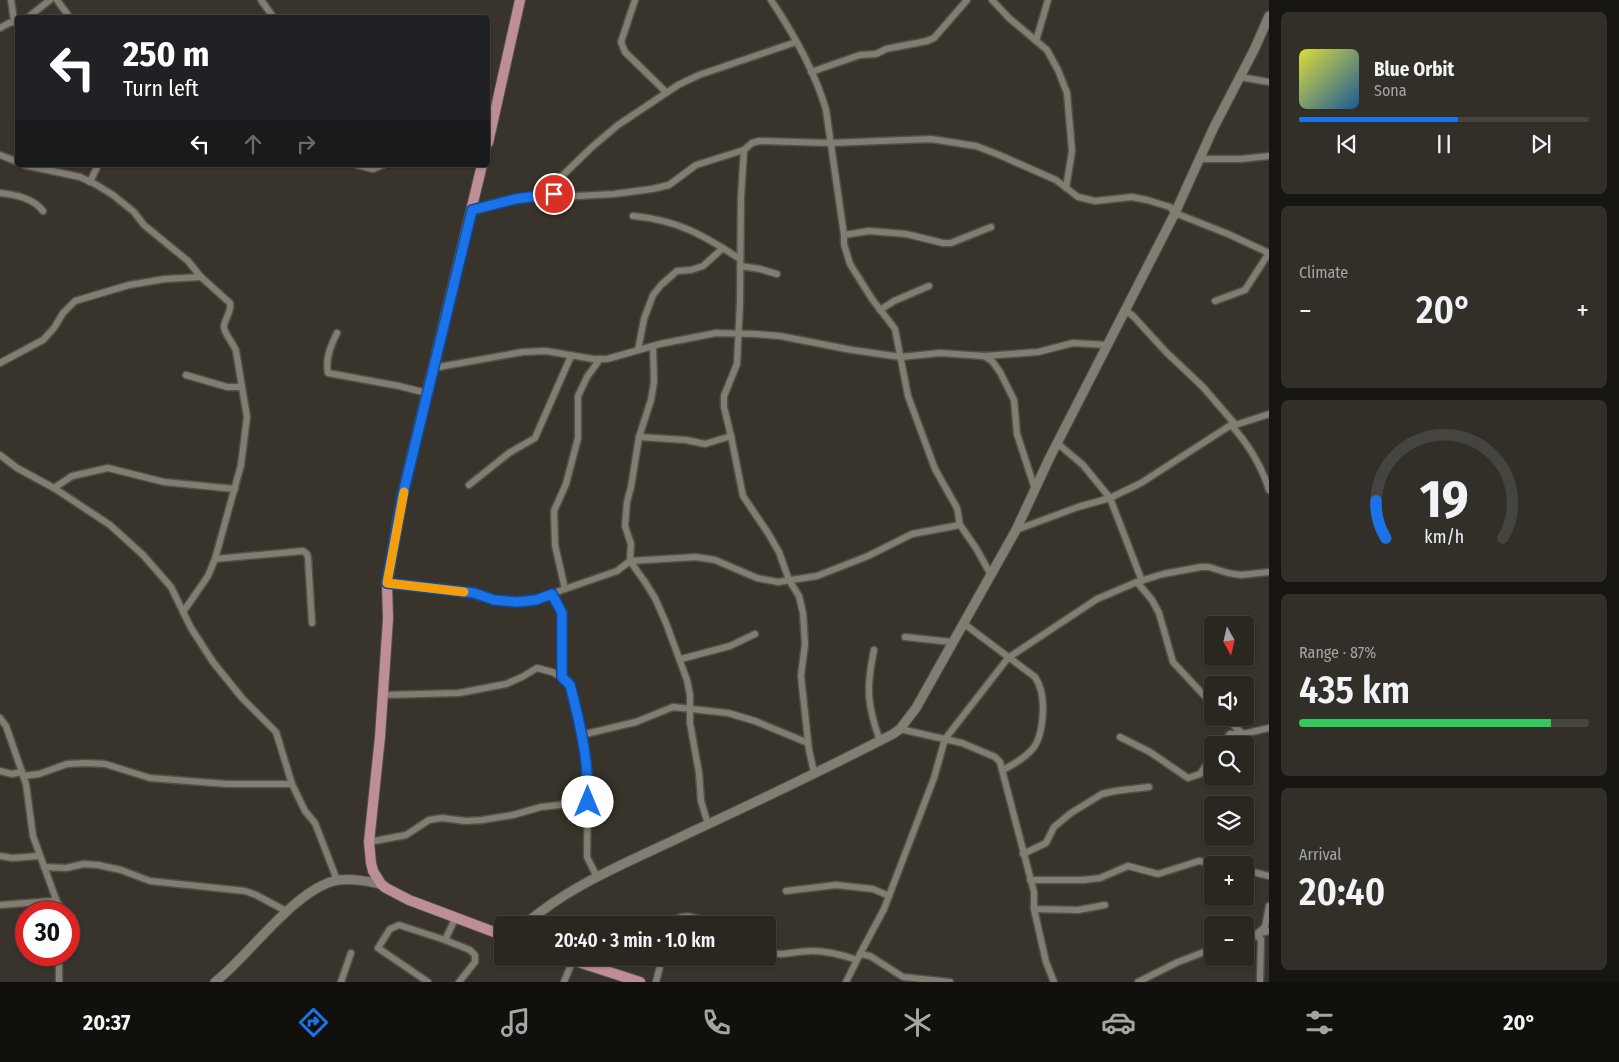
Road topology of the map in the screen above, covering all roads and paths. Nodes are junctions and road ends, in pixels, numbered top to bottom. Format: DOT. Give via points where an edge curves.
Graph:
graph roads {
  1 [pos="11,0"];
  2 [pos="50,0"];
  3 [pos="57,0"];
  4 [pos="260,0"];
  5 [pos="520,0"];
  6 [pos="635,0"];
  7 [pos="771,0"];
  8 [pos="967,0"];
  9 [pos="992,0"];
  10 [pos="1048,0"];
  11 [pos="31,15"];
  12 [pos="68,15"];
  13 [pos="272,15"];
  14 [pos="1269,16"];
  15 [pos="15,17"];
  16 [pos="15,21"];
  17 [pos="0,28"];
  18 [pos="1036,41"];
  19 [pos="796,42"];
  20 [pos="811,72"];
  21 [pos="1240,77"];
  22 [pos="1269,82"];
  23 [pos="666,92"];
  24 [pos="490,134"];
  25 [pos="830,143"];
  26 [pos="744,150"];
  27 [pos="0,155"];
  28 [pos="1269,156"];
  29 [pos="1199,159"];
  30 [pos="15,161"];
  31 [pos="97,167"];
  32 [pos="365,167"];
  33 [pos="378,167"];
  34 [pos="480,167"];
  35 [pos="52,168"];
  36 [pos="90,182"];
  37 [pos="1066,188"];
  38 [pos="0,193"];
  39 [pos="554,194"];
  40 [pos="472,210"];
  41 [pos="43,211"];
  42 [pos="1175,213"];
  43 [pos="634,216"];
  44 [pos="991,227"];
  45 [pos="844,235"];
  46 [pos="723,248"];
  47 [pos="1269,253"];
  48 [pos="740,262"];
  49 [pos="777,274"];
  50 [pos="202,277"];
  51 [pos="929,286"];
  52 [pos="1215,302"];
  53 [pos="880,310"];
  54 [pos="1125,310"];
  55 [pos="336,333"];
  56 [pos="738,334"];
  57 [pos="1107,345"];
  58 [pos="653,346"];
  59 [pos="638,350"];
  60 [pos="572,356"];
  61 [pos="984,356"];
  62 [pos="901,357"];
  63 [pos="600,359"];
  64 [pos="0,363"];
  65 [pos="433,368"];
  66 [pos="186,375"];
  67 [pos="242,387"];
  68 [pos="427,393"];
  69 [pos="1269,414"];
  70 [pos="1233,424"];
  71 [pos="731,436"];
  72 [pos="639,437"];
  73 [pos="1057,443"];
  74 [pos="0,456"];
  75 [pos="469,486"];
  76 [pos="54,488"];
  77 [pos="235,489"];
  78 [pos="1035,489"];
  79 [pos="1269,490"];
  80 [pos="1110,498"];
  81 [pos="960,525"];
  82 [pos="1016,530"];
  83 [pos="215,559"];
  84 [pos="630,561"];
  85 [pos="1269,572"];
  86 [pos="991,574"];
  87 [pos="789,580"];
  88 [pos="1139,581"];
  89 [pos="387,583"];
  90 [pos="565,589"];
  91 [pos="552,594"];
  92 [pos="184,612"];
  93 [pos="312,622"];
  94 [pos="963,622"];
  95 [pos="755,634"];
  96 [pos="905,637"];
  97 [pos="952,642"];
  98 [pos="874,650"];
  99 [pos="1008,658"];
  100 [pos="681,660"];
  101 [pos="562,677"];
  102 [pos="383,695"];
  103 [pos="1204,695"];
  104 [pos="691,709"];
  105 [pos="0,718"];
  106 [pos="1234,726"];
  107 [pos="900,728"];
  108 [pos="1269,728"];
  109 [pos="1243,734"];
  110 [pos="581,735"];
  111 [pos="1229,736"];
  112 [pos="1120,737"];
  113 [pos="945,739"];
  114 [pos="880,741"];
  115 [pos="808,744"];
  116 [pos="1204,768"];
  117 [pos="1003,770"];
  118 [pos="0,771"];
  119 [pos="814,772"];
  120 [pos="23,774"];
  121 [pos="292,784"];
  122 [pos="1149,787"];
  123 [pos="588,802"];
  124 [pos="708,824"];
  125 [pos="369,842"];
  126 [pos="1023,854"];
  127 [pos="0,856"];
  128 [pos="40,856"];
  129 [pos="1204,862"];
  130 [pos="44,867"];
  131 [pos="1254,872"];
  132 [pos="1269,876"];
  133 [pos="597,877"];
  134 [pos="338,880"];
  135 [pos="1030,880"];
  136 [pos="381,884"];
  137 [pos="786,892"];
  138 [pos="889,896"];
  139 [pos="57,901"];
  140 [pos="15,904"];
  141 [pos="0,905"];
  142 [pos="1106,905"];
  143 [pos="1269,906"];
  144 [pos="1034,909"];
  145 [pos="288,912"];
  146 [pos="536,916"];
  147 [pos="455,919"];
  148 [pos="1269,931"];
  149 [pos="494,932"];
  150 [pos="1255,935"];
  151 [pos="445,940"];
  152 [pos="1204,952"];
  153 [pos="351,953"];
  154 [pos="776,955"];
  155 [pos="859,957"];
  156 [pos="59,966"];
  157 [pos="568,966"];
  158 [pos="591,966"];
  159 [pos="660,966"];
  160 [pos="59,982"];
  161 [pos="215,982"];
  162 [pos="341,982"];
  163 [pos="428,982"];
  164 [pos="459,982"];
  165 [pos="564,982"];
  166 [pos="640,982"];
  167 [pos="656,982"];
  168 [pos="846,982"];
  169 [pos="950,982"];
  170 [pos="1054,982"];
  171 [pos="1138,982"];
  172 [pos="1260,982"];
  1 -- 15 [label="street"];
  2 -- 11 [label="street"];
  3 -- 12 [label="street"];
  4 -- 13 [label="street"];
  5 -- 24 [label="main road"];
  6 -- 23 [label="street" via="620,42 625,52"];
  7 -- 19 [label="street"];
  8 -- 20 [label="street" via="934,38 876,54 860,55"];
  9 -- 18 [label="street"];
  10 -- 18 [label="street"];
  14 -- 21 [label="street"];
  16 -- 17 [label="street"];
  18 -- 37 [label="street" via="1047,50 1067,93 1072,151"];
  19 -- 20 [label="street"];
  19 -- 23 [label="street" via="699,75"];
  20 -- 25 [label="street" via="822,94"];
  21 -- 22 [label="street"];
  21 -- 29 [label="street"];
  23 -- 39 [label="street" via="592,147 561,177"];
  25 -- 26 [label="street" via="759,141"];
  25 -- 37 [label="street" via="931,139 976,146 1056,180"];
  25 -- 45 [label="street"];
  26 -- 39 [label="street" via="696,165 669,185 652,189 578,196"];
  26 -- 48 [label="street"];
  27 -- 30 [label="street"];
  28 -- 29 [label="street"];
  29 -- 42 [label="street"];
  31 -- 36 [label="street"];
  32 -- 33 [label="street"];
  34 -- 40 [label="main road"];
  35 -- 36 [label="street"];
  36 -- 50 [label="street" via="134,212 144,226 188,260"];
  37 -- 42 [label="street" via="1078,198 1132,197 1170,207"];
  38 -- 41 [label="street" via="36,202"];
  39 -- 40 [label="street" via="515,199"];
  40 -- 65 [label="main road"];
  42 -- 47 [label="street"];
  42 -- 54 [label="street"];
  43 -- 46 [label="street" via="677,224"];
  44 -- 45 [label="street" via="951,243 869,230"];
  45 -- 53 [label="street" via="850,264"];
  46 -- 48 [label="street"];
  46 -- 59 [label="street" via="703,266 677,272 661,285 653,295 644,319"];
  47 -- 52 [label="street" via="1245,290"];
  48 -- 49 [label="street"];
  48 -- 56 [label="street"];
  50 -- 64 [label="street" via="156,280 75,301 43,340"];
  50 -- 67 [label="street" via="230,303 224,330 236,351"];
  51 -- 53 [label="street"];
  53 -- 62 [label="street" via="895,329"];
  54 -- 57 [label="street"];
  54 -- 70 [label="street" via="1203,387"];
  55 -- 68 [label="street" via="328,358 328,373"];
  56 -- 58 [label="street" via="716,334"];
  56 -- 62 [label="street" via="780,336"];
  56 -- 71 [label="street" via="736,364 724,396"];
  57 -- 61 [label="street" via="1072,343 1038,352"];
  57 -- 73 [label="street"];
  58 -- 59 [label="street"];
  58 -- 72 [label="street" via="652,400"];
  59 -- 63 [label="street"];
  60 -- 63 [label="street"];
  60 -- 65 [label="street" via="546,351 523,352"];
  60 -- 75 [label="street" via="535,438 509,453"];
  61 -- 62 [label="street" via="940,353"];
  61 -- 78 [label="street" via="1000,372 1014,400 1018,434"];
  62 -- 81 [label="street" via="908,396 935,469 957,508"];
  63 -- 90 [label="street" via="578,396 578,438 566,484 554,511 554,545"];
  65 -- 68 [label="main road"];
  66 -- 67 [label="street" via="227,387"];
  67 -- 77 [label="street" via="247,417"];
  68 -- 89 [label="main road" via="402,498"];
  69 -- 70 [label="street"];
  70 -- 79 [label="street"];
  70 -- 80 [label="street" via="1141,483"];
  71 -- 72 [label="street" via="705,444"];
  71 -- 87 [label="street" via="743,496 779,552"];
  72 -- 84 [label="street" via="625,526 631,544"];
  73 -- 78 [label="street"];
  73 -- 80 [label="street" via="1083,466"];
  74 -- 76 [label="street"];
  76 -- 77 [label="street" via="72,476 108,468 164,482"];
  76 -- 92 [label="street" via="110,525 143,555 171,587"];
  77 -- 83 [label="street"];
  78 -- 82 [label="street"];
  80 -- 82 [label="street"];
  80 -- 88 [label="street"];
  81 -- 86 [label="street"];
  81 -- 87 [label="street" via="912,534 817,576"];
  82 -- 86 [label="street"];
  83 -- 92 [label="street" via="208,576"];
  83 -- 93 [label="street" via="303,551 308,558"];
  84 -- 87 [label="street" via="696,557 727,564 757,578 778,582"];
  84 -- 90 [label="street" via="617,571"];
  84 -- 100 [label="street" via="655,598"];
  85 -- 88 [label="street" via="1241,575 1201,567"];
  86 -- 94 [label="street"];
  87 -- 115 [label="street" via="799,596 803,612 805,644 801,675"];
  88 -- 99 [label="street" via="1097,599"];
  88 -- 103 [label="street" via="1159,613 1173,662"];
  89 -- 91 [label="street" via="474,593 494,600 517,602"];
  89 -- 102 [label="main road"];
  90 -- 91 [label="street"];
  91 -- 101 [label="street" via="562,613"];
  92 -- 121 [label="street" via="214,662 242,698 276,732"];
  94 -- 97 [label="street"];
  94 -- 99 [label="street"];
  95 -- 100 [label="street" via="730,646"];
  96 -- 97 [label="street"];
  97 -- 107 [label="street" via="916,708"];
  98 -- 114 [label="street" via="868,690 871,718"];
  99 -- 113 [label="street"];
  99 -- 117 [label="street" via="1038,682 1043,702 1042,727 1039,742 1018,762"];
  100 -- 104 [label="street" via="688,680"];
  101 -- 102 [label="street" via="537,668 506,684 459,693"];
  101 -- 110 [label="street" via="570,685"];
  102 -- 125 [label="main road"];
  104 -- 110 [label="street" via="673,707 636,722"];
  104 -- 115 [label="street" via="728,713 755,721"];
  104 -- 124 [label="street" via="690,723 701,801"];
  105 -- 120 [label="street"];
  106 -- 109 [label="street"];
  107 -- 113 [label="street"];
  107 -- 114 [label="street"];
  108 -- 109 [label="street"];
  109 -- 111 [label="street"];
  110 -- 123 [label="street" via="588,774"];
  112 -- 116 [label="street" via="1150,752 1188,778 1200,774"];
  113 -- 117 [label="street" via="995,757"];
  113 -- 138 [label="street" via="934,778"];
  114 -- 119 [label="street"];
  115 -- 119 [label="street"];
  117 -- 126 [label="street"];
  118 -- 120 [label="street"];
  119 -- 124 [label="street"];
  120 -- 121 [label="street" via="39,774 67,764 86,763 105,764 150,778 227,784"];
  120 -- 128 [label="street" via="33,836"];
  121 -- 134 [label="street" via="305,811 315,822"];
  122 -- 126 [label="street" via="1102,794 1054,827 1046,843"];
  123 -- 125 [label="street" via="541,807 466,822 442,818 429,820 406,835"];
  123 -- 133 [label="street" via="587,857"];
  124 -- 133 [label="street"];
  125 -- 136 [label="main road" via="371,863"];
  126 -- 135 [label="street"];
  127 -- 128 [label="street"];
  128 -- 130 [label="street"];
  129 -- 135 [label="street" via="1158,874 1128,866 1100,878"];
  130 -- 139 [label="street"];
  130 -- 145 [label="street" via="98,865 150,881 245,891"];
  131 -- 132 [label="street"];
  133 -- 146 [label="street"];
  134 -- 136 [label="street"];
  134 -- 145 [label="street" via="310,892"];
  135 -- 144 [label="street"];
  136 -- 147 [label="main road"];
  137 -- 138 [label="street" via="836,885 872,889"];
  138 -- 155 [label="street"];
  140 -- 141 [label="street"];
  142 -- 144 [label="street" via="1078,910"];
  143 -- 150 [label="street" via="1265,927"];
  144 -- 170 [label="street"];
  145 -- 161 [label="street"];
  147 -- 149 [label="main road"];
  147 -- 151 [label="street"];
  148 -- 150 [label="street"];
  150 -- 172 [label="street" via="1261,939"];
  151 -- 163 [label="street" via="399,925 390,929 378,948"];
  151 -- 164 [label="street" via="475,955 475,962"];
  152 -- 171 [label="street"];
  153 -- 162 [label="street"];
  154 -- 155 [label="street" via="812,951"];
  155 -- 168 [label="street"];
  155 -- 169 [label="street" via="870,956 903,977"];
  156 -- 160 [label="street"];
  157 -- 165 [label="street"];
  158 -- 166 [label="main road"];
  159 -- 167 [label="street"];
}
